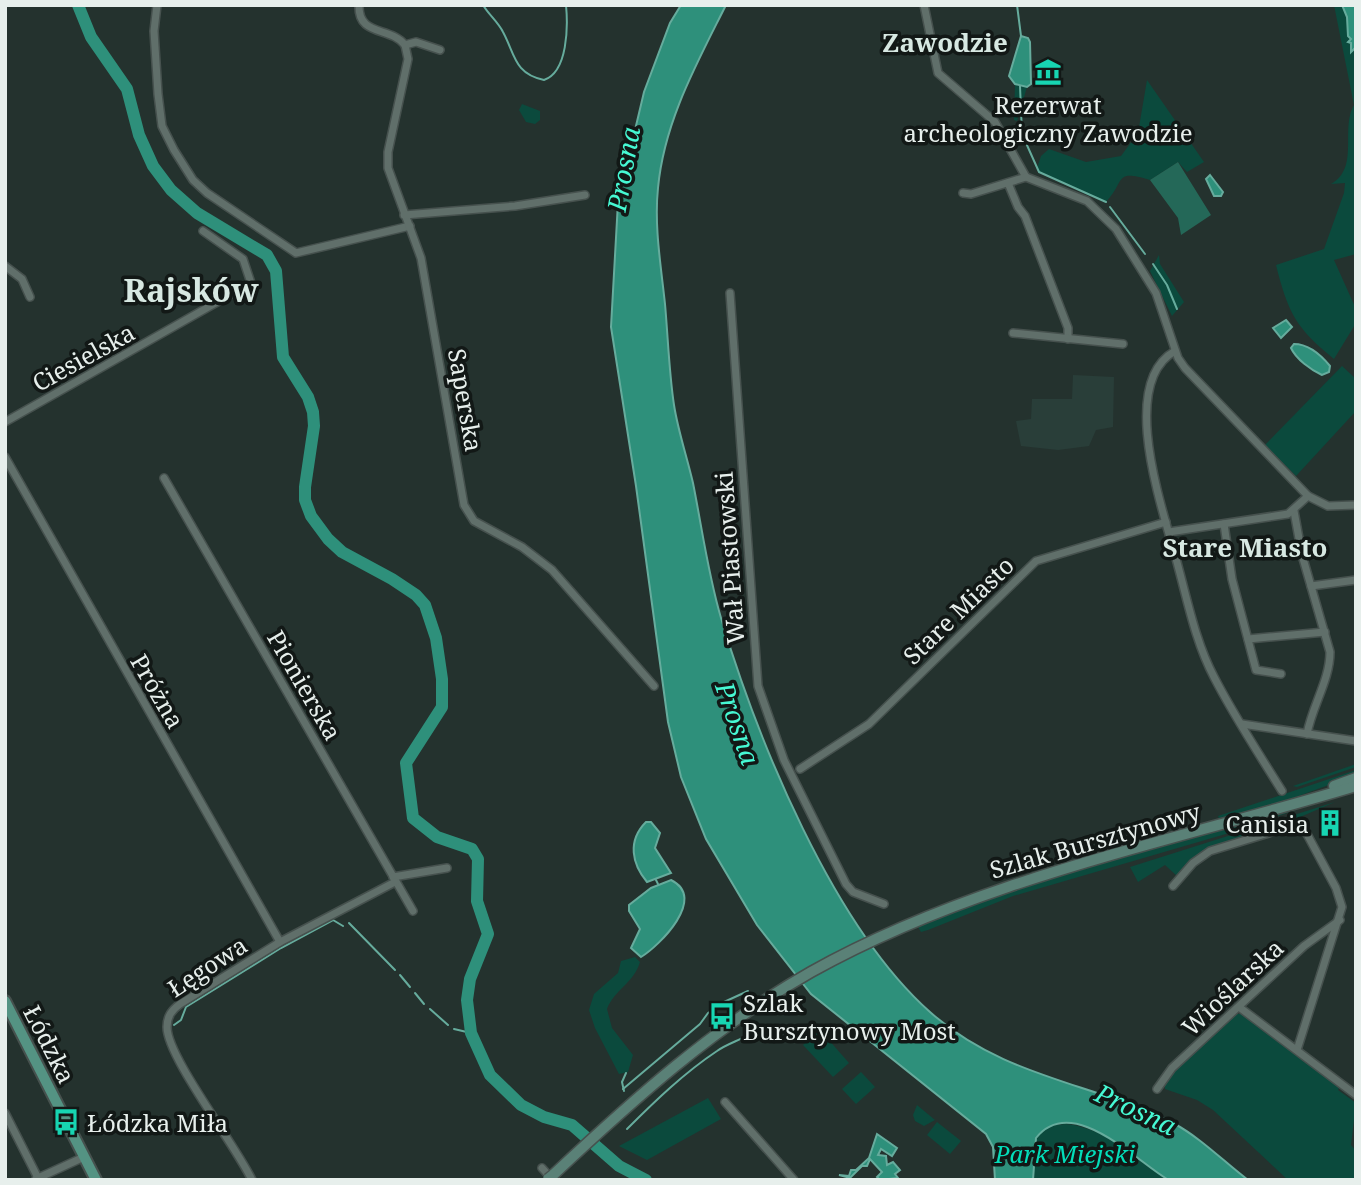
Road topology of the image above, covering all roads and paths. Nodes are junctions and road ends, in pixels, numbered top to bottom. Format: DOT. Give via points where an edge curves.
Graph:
graph roads {
  1 [pos="157,5"];
  2 [pos="359,5"];
  3 [pos="924,5"];
  4 [pos="405,45"];
  5 [pos="440,50"];
  6 [pos="1026,177"];
  7 [pos="1008,183"];
  8 [pos="963,194"];
  9 [pos="585,195"];
  10 [pos="404,215"];
  11 [pos="410,226"];
  12 [pos="203,231"];
  13 [pos="5,266"];
  14 [pos="730,293"];
  15 [pos="30,296"];
  16 [pos="1013,333"];
  17 [pos="1068,339"];
  18 [pos="1123,344"];
  19 [pos="1175,351"];
  20 [pos="5,422"];
  21 [pos="5,457"];
  22 [pos="164,478"];
  23 [pos="1308,496"];
  24 [pos="1356,505"];
  25 [pos="1294,511"];
  26 [pos="1166,522"];
  27 [pos="1224,524"];
  28 [pos="1169,532"];
  29 [pos="1356,580"];
  30 [pos="1311,586"];
  31 [pos="1325,632"];
  32 [pos="1248,639"];
  33 [pos="1281,674"];
  34 [pos="654,686"];
  35 [pos="1242,724"];
  36 [pos="1307,734"];
  37 [pos="1356,741"];
  38 [pos="800,769"];
  39 [pos="1356,778"];
  40 [pos="1356,786"];
  41 [pos="1282,791"];
  42 [pos="1304,799"];
  43 [pos="447,868"];
  44 [pos="394,879"];
  45 [pos="1173,886"];
  46 [pos="884,904"];
  47 [pos="412,911"];
  48 [pos="1340,920"];
  49 [pos="280,942"];
  50 [pos="5,1001"];
  51 [pos="1240,1007"];
  52 [pos="1297,1051"];
  53 [pos="1157,1089"];
  54 [pos="1356,1095"];
  55 [pos="724,1102"];
  56 [pos="5,1113"];
  57 [pos="84,1157"];
  58 [pos="542,1168"];
  59 [pos="550,1178"];
  60 [pos="37,1179"];
  61 [pos="96,1180"];
  62 [pos="251,1180"];
  63 [pos="794,1180"];
  1 -- 11 [label="street" via="154,31 162,126 193,180 207,193 296,253"];
  2 -- 4 [label="street" via="365,25"];
  3 -- 6 [label="street" via="936,70 995,122"];
  4 -- 5 [label="street" via="416,42"];
  4 -- 10 [label="street, Saperska" via="408,60 387,161"];
  6 -- 7 [label="street"];
  6 -- 19 [label="street" via="1087,201 1116,229 1156,293"];
  7 -- 8 [label="street"];
  7 -- 17 [label="street" via="1030,228 1068,328"];
  9 -- 10 [label="street"];
  10 -- 11 [label="street, Saperska"];
  11 -- 34 [label="street, Saperska" via="423,270 468,514 552,570"];
  12 -- 20 [label="street, Ciesielska" via="243,258 251,283"];
  13 -- 15 [label="street" via="22,279"];
  14 -- 46 [label="street, Wał Piastowski" via="758,686 784,760 846,884 853,892"];
  16 -- 17 [label="street"];
  17 -- 18 [label="street"];
  19 -- 23 [label="street" via="1185,368"];
  19 -- 26 [label="street" via="1158,363 1152,378 1148,426 1152,469"];
  21 -- 49 [label="street, Próżna"];
  22 -- 44 [label="street, Pionierska"];
  23 -- 24 [label="street" via="1328,506"];
  23 -- 25 [label="street"];
  25 -- 27 [label="street"];
  25 -- 30 [label="street"];
  26 -- 28 [label="street"];
  26 -- 38 [label="street, Stare Miasto" via="1036,561 869,724"];
  27 -- 28 [label="street"];
  27 -- 32 [label="street"];
  28 -- 35 [label="street" via="1206,659"];
  29 -- 30 [label="street"];
  30 -- 31 [label="street"];
  31 -- 32 [label="street"];
  31 -- 36 [label="street" via="1329,667"];
  32 -- 33 [label="street" via="1256,670"];
  35 -- 36 [label="street"];
  35 -- 41 [label="street"];
  36 -- 37 [label="street"];
  39 -- 42 [label="main road, Szlak Bursztynowy"];
  40 -- 42 [label="main road, Szlak Bursztynowy"];
  42 -- 59 [label="main road, Szlak Bursztynowy" via="1011,887 880,937 790,984 683,1058"];
  43 -- 44 [label="street, Łęgowa"];
  44 -- 47 [label="street, Pionierska"];
  44 -- 49 [label="street, Łęgowa"];
  45 -- 48 [label="street" via="1210,851 1301,823 1339,895"];
  48 -- 51 [label="street, Wioślarska" via="1304,946"];
  48 -- 52 [label="street"];
  49 -- 62 [label="street, Łęgowa" via="176,1007 169,1014 167,1027 187,1076"];
  50 -- 57 [label="main road, Łódzka"];
  51 -- 52 [label="street"];
  51 -- 53 [label="street, Wioślarska" via="1172,1068"];
  52 -- 54 [label="street"];
  55 -- 63 [label="street"];
  56 -- 60 [label="street"];
  57 -- 60 [label="street"];
  57 -- 61 [label="main road, Łódzka"];
  58 -- 59 [label="street"];
}
